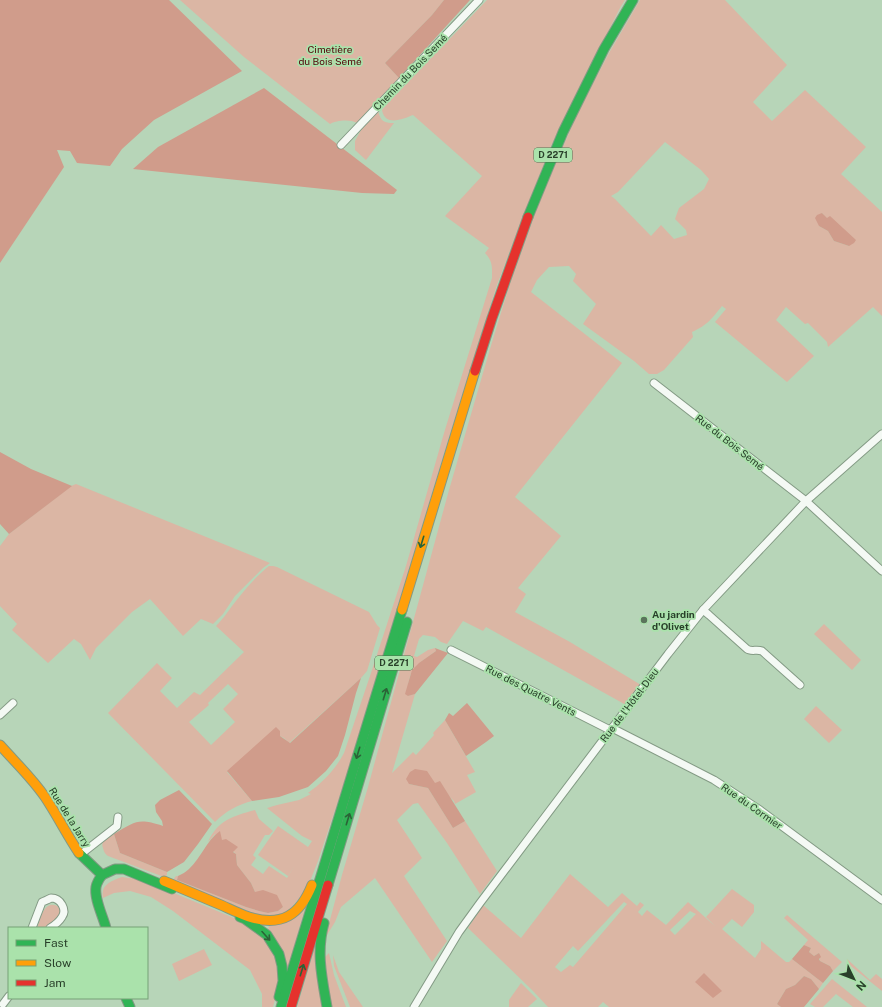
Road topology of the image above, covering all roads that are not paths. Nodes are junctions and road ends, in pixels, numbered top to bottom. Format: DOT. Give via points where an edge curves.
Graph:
graph roads {
  1 [pos="480,0"];
  2 [pos="633,0"];
  3 [pos="341,145"];
  4 [pos="492,318"];
  5 [pos="654,383"];
  6 [pos="882,434"];
  7 [pos="806,502"];
  8 [pos="882,572"];
  9 [pos="703,610"];
  10 [pos="451,650"];
  11 [pos="800,685"];
  12 [pos="13,703"];
  13 [pos="0,715"];
  14 [pos="611,729"];
  15 [pos="0,745"];
  16 [pos="118,817"];
  17 [pos="344,833"];
  18 [pos="331,842"];
  19 [pos="80,855"];
  20 [pos="102,875"];
  21 [pos="882,900"];
  22 [pos="32,927"];
  23 [pos="52,927"];
  24 [pos="106,927"];
  25 [pos="277,1007"];
  26 [pos="281,1007"];
  27 [pos="291,1007"];
  28 [pos="327,1007"];
  29 [pos="414,1007"];
  1 -- 3 [label="street, Chemin du Bois Semé"];
  2 -- 4 [label="main road, D 2271" via="604,49 563,132 530,211"];
  17 -- 4 [label="main road, D 2271, one-way" via="428,549"];
  4 -- 18 [label="main road, D 2271, one-way"];
  5 -- 7 [label="street, Rue du Bois Semé"];
  6 -- 7 [label="street, Rue de l'Hôtel-Dieu"];
  7 -- 8 [label="street, Rue du Bois Semé"];
  7 -- 9 [label="street, Rue de l'Hôtel-Dieu"];
  9 -- 11 [label="street" via="747,649 762,651"];
  9 -- 14 [label="street, Rue de l'Hôtel-Dieu"];
  10 -- 14 [label="street, Rue des Quatre Vents"];
  12 -- 13 [label="street"];
  14 -- 21 [label="street, Rue du Cormier" via="714,780 760,810"];
  14 -- 29 [label="street, Rue de l'Hôtel-Dieu" via="459,932"];
  15 -- 19 [label="main road, Rue de la Jarry" via="36,785"];
  16 -- 19 [label="street" via="117,826"];
  27 -- 17 [label="main road, D 2271, one-way"];
  17 -- 28 [label="main road" via="321,934 320,964"];
  18 -- 20 [label="main road" via="307,897 296,911 282,919 268,921 249,917 124,865 106,869"];
  18 -- 26 [label="main road, D 2271"];
  19 -- 20 [label="main road, Rue de la Jarry"];
  20 -- 24 [label="main road" via="96,888"];
  20 -- 25 [label="main road, one-way" via="115,869 124,869 245,919 267,935 279,954 282,966"];
  22 -- 23 [label="street" via="42,902 52,898 58,900 64,908 64,916"];
}
